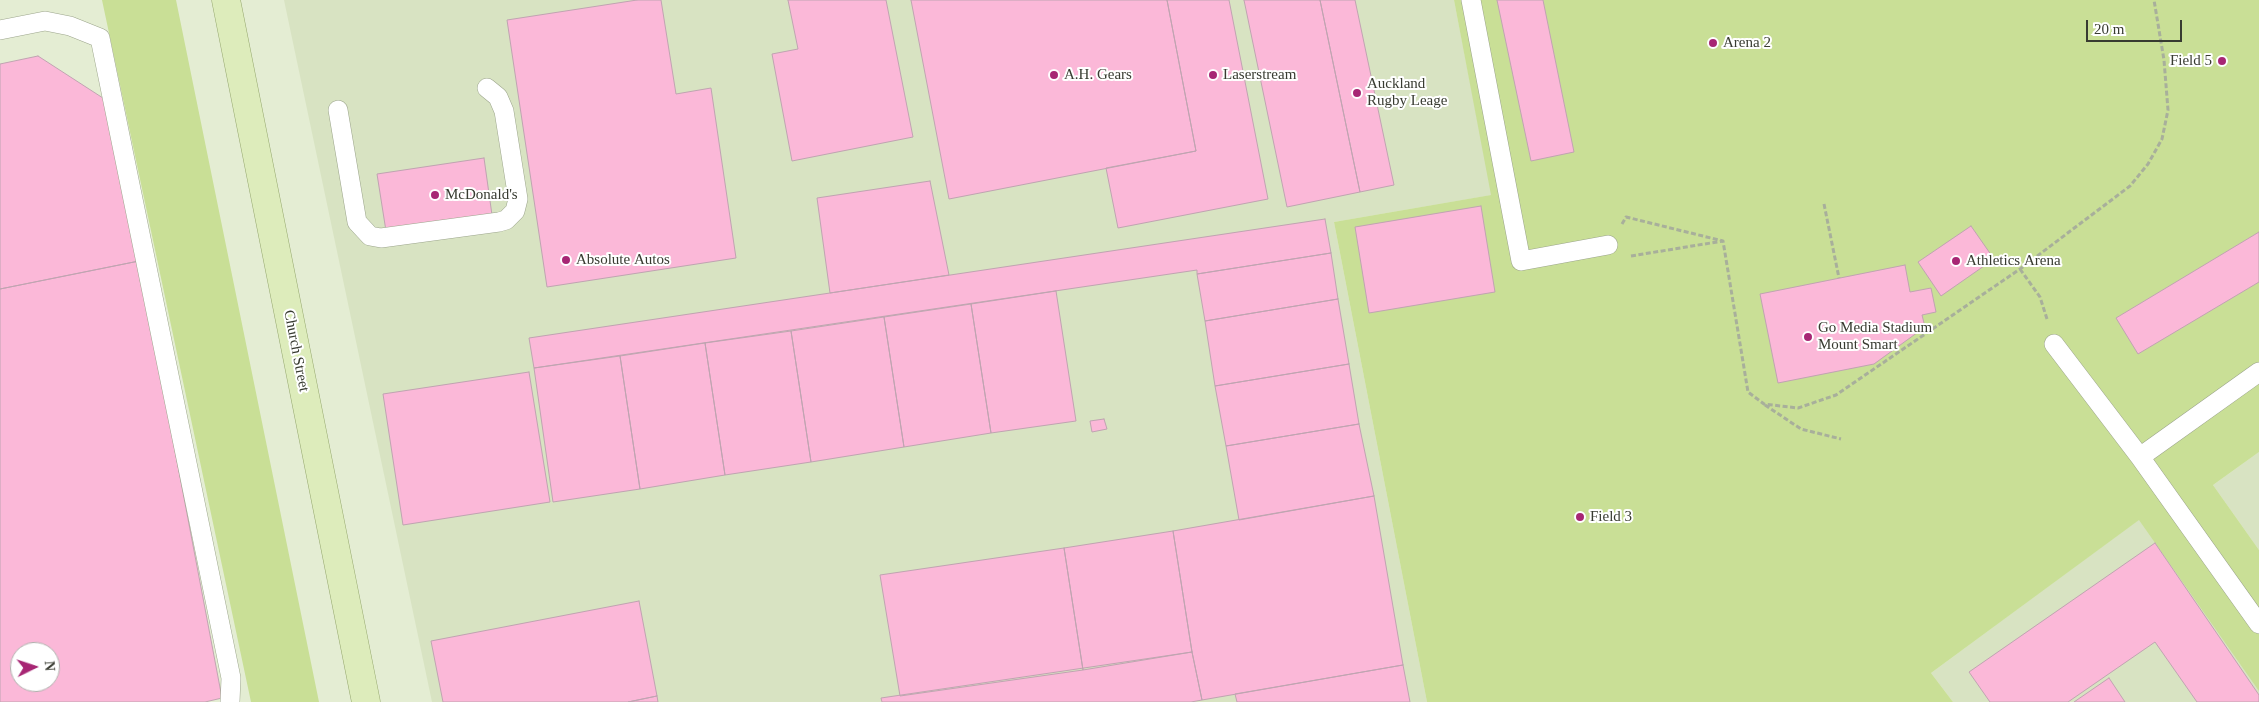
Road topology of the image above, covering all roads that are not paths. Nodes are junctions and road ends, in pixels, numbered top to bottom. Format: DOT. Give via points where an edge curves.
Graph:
graph roads {
  1 [pos="226,0"];
  2 [pos="1471,0"];
  3 [pos="0,30"];
  4 [pos="487,88"];
  5 [pos="338,110"];
  6 [pos="1608,245"];
  7 [pos="2054,344"];
  8 [pos="2259,372"];
  9 [pos="2140,457"];
  10 [pos="2259,624"];
  11 [pos="230,702"];
  12 [pos="366,702"];
  1 -- 12 [label="main road, Church Street"];
  2 -- 6 [label="lane" via="1522,261"];
  3 -- 11 [label="lane" via="46,21 100,38 231,678"];
  4 -- 5 [label="lane" via="498,98 504,111 518,199 515,211 499,222 381,238 370,236 356,222"];
  7 -- 9 [label="lane"];
  8 -- 9 [label="lane"];
  9 -- 10 [label="lane"];
}
